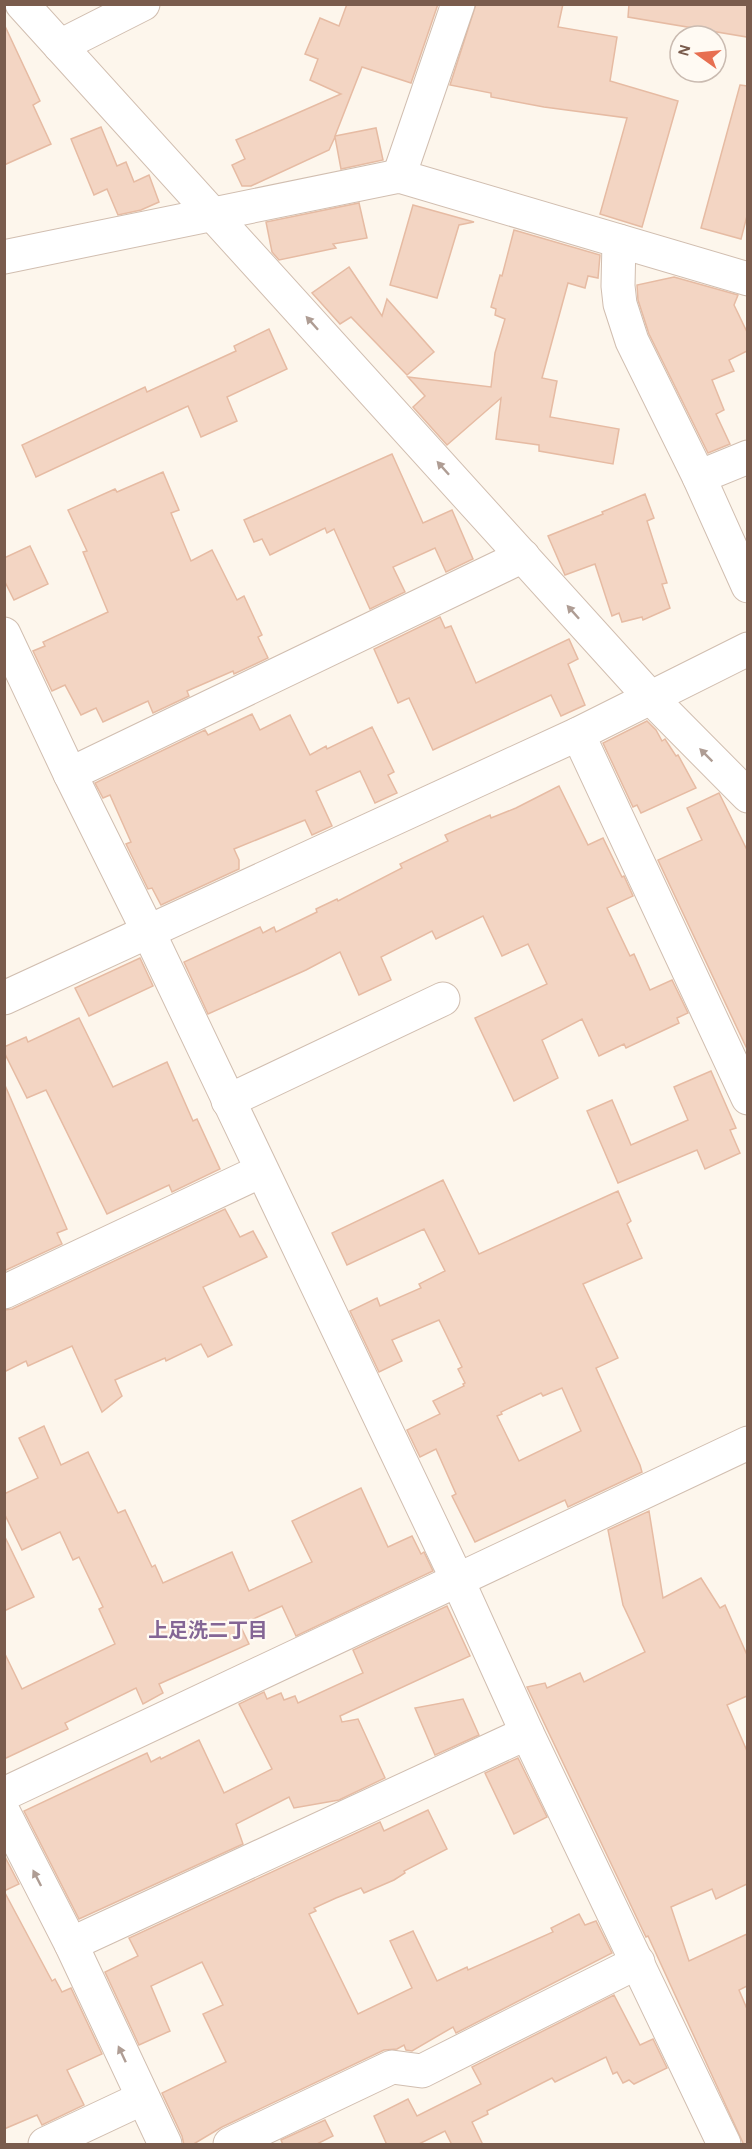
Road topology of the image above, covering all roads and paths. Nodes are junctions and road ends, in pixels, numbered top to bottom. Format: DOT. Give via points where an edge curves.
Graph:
graph roads {
  1 [pos="22,4"];
  2 [pos="142,4"];
  3 [pos="458,4"];
  4 [pos="60,46"];
  5 [pos="399,176"];
  6 [pos="214,214"];
  7 [pos="618,240"];
  8 [pos="4,257"];
  9 [pos="747,279"];
  10 [pos="747,457"];
  11 [pos="699,477"];
  12 [pos="523,556"];
  13 [pos="747,586"];
  14 [pos="4,634"];
  15 [pos="747,649"];
  16 [pos="650,697"];
  17 [pos="578,734"];
  18 [pos="70,774"];
  19 [pos="747,796"];
  20 [pos="148,931"];
  21 [pos="4,998"];
  22 [pos="443,999"];
  23 [pos="747,1098"];
  24 [pos="228,1101"];
  25 [pos="261,1171"];
  26 [pos="4,1292"];
  27 [pos="747,1443"];
  28 [pos="458,1581"];
  29 [pos="527,1733"];
  30 [pos="4,1794"];
  31 [pos="4,1813"];
  32 [pos="70,1944"];
  33 [pos="638,1962"];
  34 [pos="143,2098"];
  35 [pos="45,2145"];
  36 [pos="165,2145"];
  37 [pos="231,2145"];
  38 [pos="724,2145"];
  1 -- 4 [label="street"];
  2 -- 4 [label="street"];
  3 -- 5 [label="street"];
  4 -- 6 [label="street"];
  5 -- 6 [label="street"];
  5 -- 7 [label="street"];
  6 -- 8 [label="street"];
  12 -- 6 [label="street, one-way"];
  7 -- 9 [label="street"];
  7 -- 11 [label="street" via="621,304 632,341"];
  10 -- 11 [label="street"];
  11 -- 13 [label="street"];
  16 -- 12 [label="street, one-way"];
  12 -- 18 [label="street"];
  14 -- 18 [label="street"];
  15 -- 16 [label="street"];
  16 -- 17 [label="street"];
  19 -- 16 [label="street, one-way"];
  17 -- 20 [label="street"];
  17 -- 23 [label="street"];
  18 -- 20 [label="street"];
  20 -- 21 [label="street"];
  20 -- 24 [label="street"];
  22 -- 24 [label="street"];
  24 -- 25 [label="street"];
  25 -- 26 [label="street"];
  25 -- 28 [label="street"];
  27 -- 28 [label="street"];
  28 -- 29 [label="street"];
  28 -- 30 [label="street"];
  29 -- 32 [label="street"];
  29 -- 33 [label="street"];
  32 -- 31 [label="street, one-way"];
  34 -- 32 [label="street, one-way"];
  33 -- 37 [label="street" via="422,2071 392,2067"];
  33 -- 38 [label="street"];
  34 -- 35 [label="street"];
  34 -- 36 [label="street"];
}
